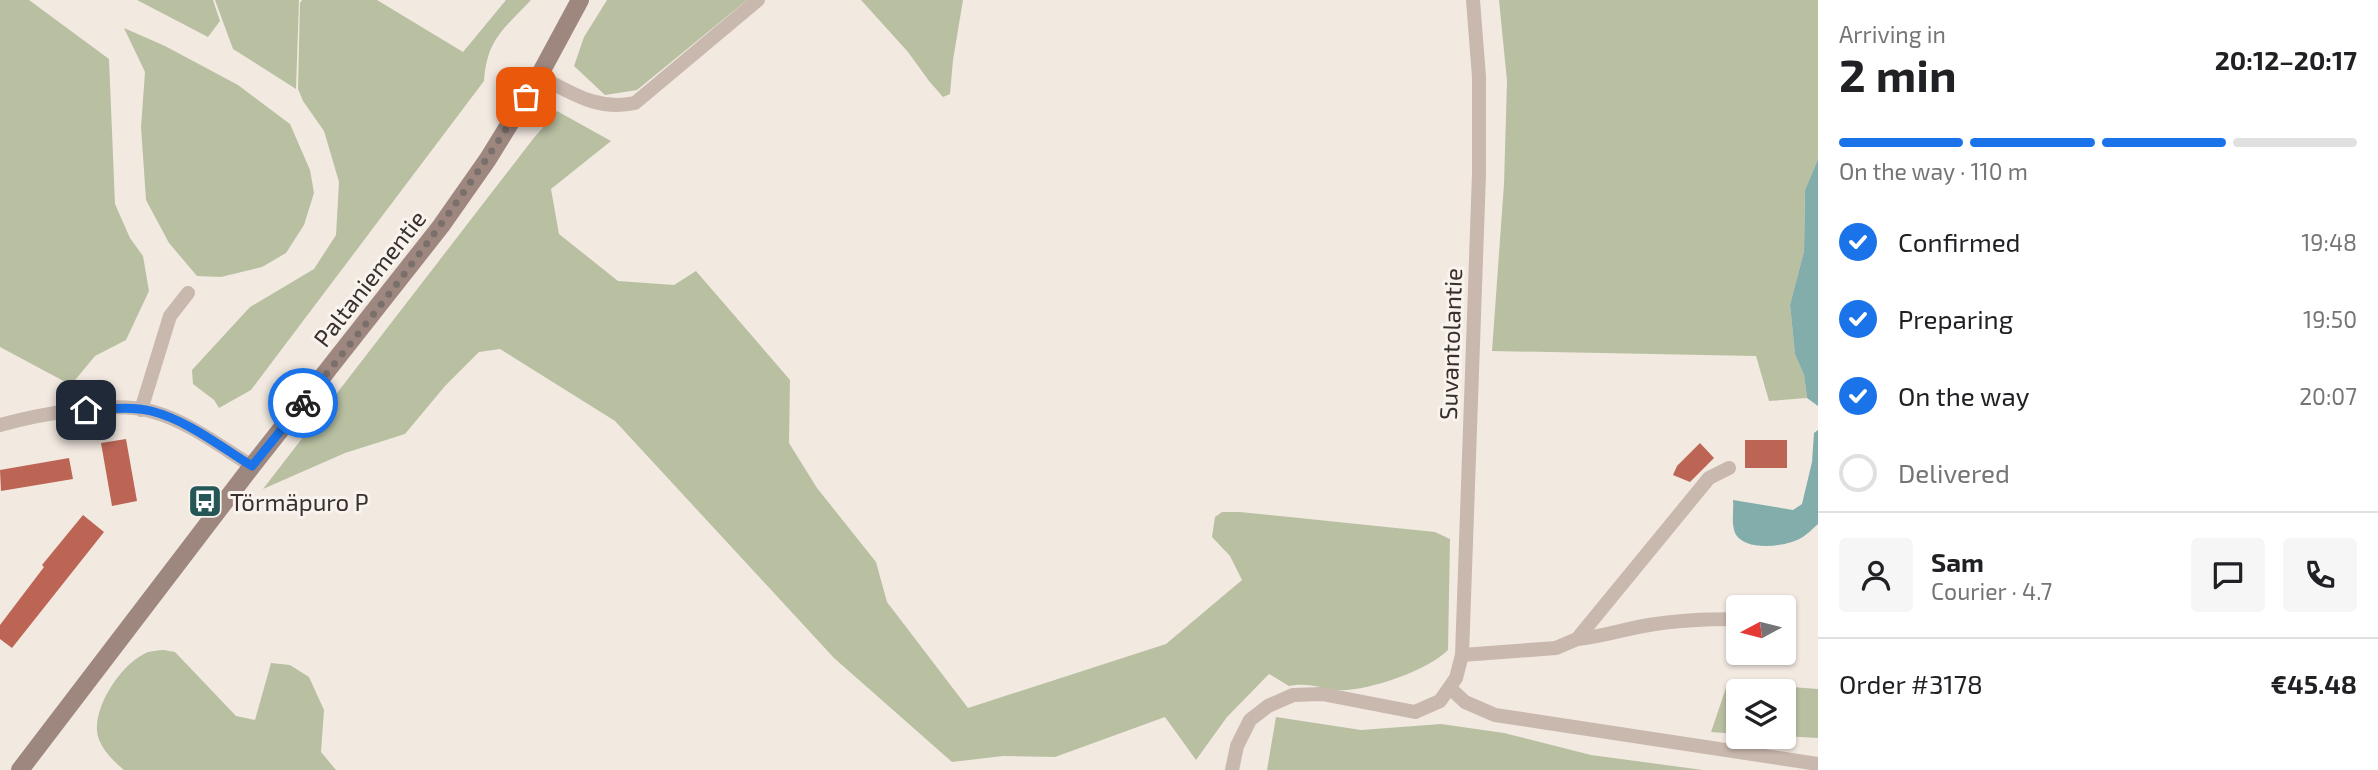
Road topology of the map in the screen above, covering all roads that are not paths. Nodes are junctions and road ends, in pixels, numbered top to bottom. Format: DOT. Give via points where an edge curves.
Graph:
graph roads {
  1 [pos="580,0"];
  2 [pos="758,0"];
  3 [pos="1473,0"];
  4 [pos="539,76"];
  5 [pos="188,293"];
  6 [pos="141,410"];
  7 [pos="0,425"];
  8 [pos="252,466"];
  9 [pos="1728,468"];
  10 [pos="1726,619"];
  11 [pos="1577,639"];
  12 [pos="1462,655"];
  13 [pos="1450,688"];
  14 [pos="1818,764"];
  15 [pos="20,770"];
  16 [pos="1232,770"];
  1 -- 4 [label="street, Paltaniementie"];
  2 -- 4 [label="street" via="635,103 603,106"];
  3 -- 12 [label="street, Suvantolantie" via="1479,174"];
  4 -- 8 [label="street, Paltaniementie" via="441,226"];
  5 -- 6 [label="street" via="170,316"];
  6 -- 7 [label="street" via="86,410"];
  6 -- 8 [label="street" via="186,426"];
  8 -- 15 [label="street, Paltaniementie"];
  9 -- 11 [label="street" via="1709,478"];
  10 -- 11 [label="street" via="1648,625"];
  11 -- 12 [label="street" via="1556,648"];
  12 -- 13 [label="street, Suvantolantie"];
  13 -- 14 [label="street" via="1465,702 1495,715"];
  13 -- 16 [label="street" via="1440,701 1415,712 1321,694 1293,695 1250,720"];
}
